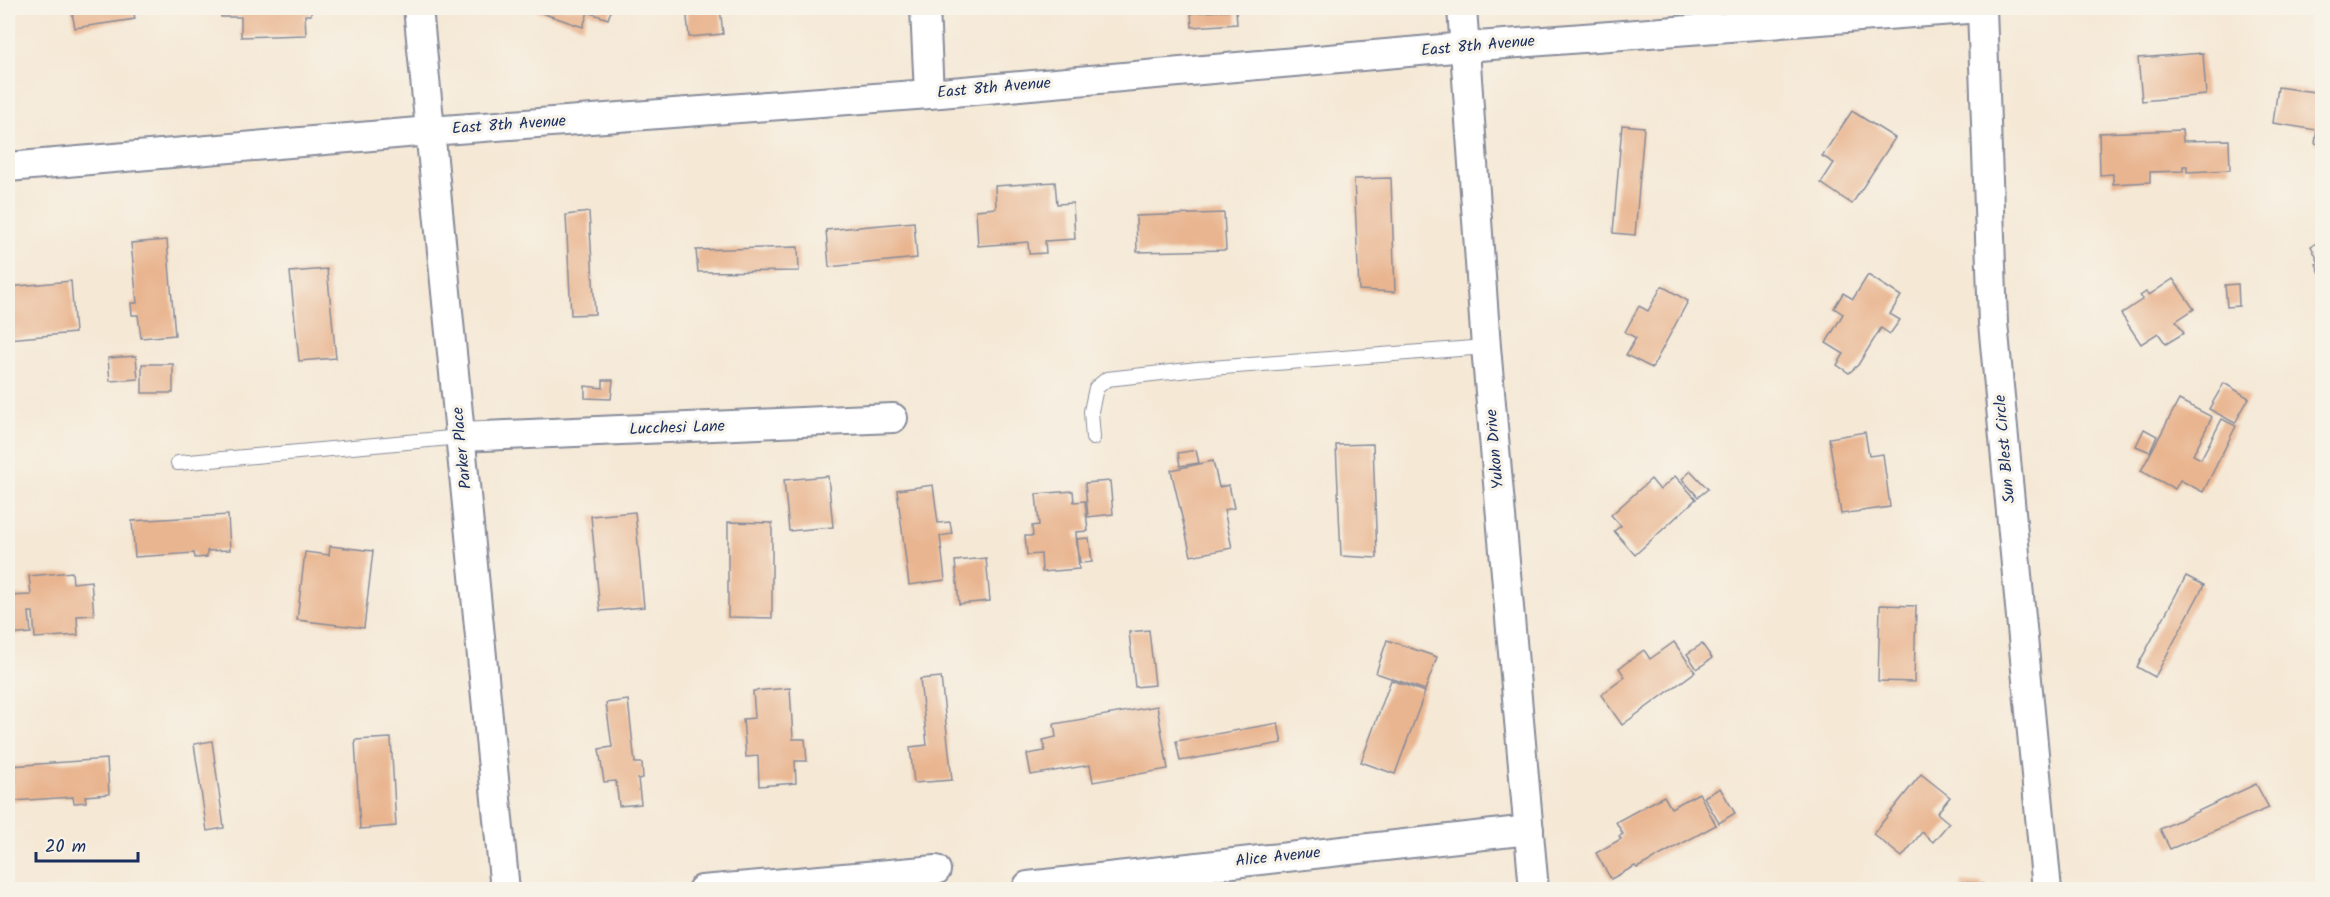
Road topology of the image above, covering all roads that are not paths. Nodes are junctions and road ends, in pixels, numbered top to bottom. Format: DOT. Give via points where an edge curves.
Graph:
graph roads {
  1 [pos="418,8"];
  2 [pos="925,8"];
  3 [pos="1462,8"];
  4 [pos="1981,8"];
  5 [pos="1465,47"];
  6 [pos="929,94"];
  7 [pos="430,131"];
  8 [pos="8,167"];
  9 [pos="1486,347"];
  10 [pos="893,418"];
  11 [pos="461,437"];
  12 [pos="1093,438"];
  13 [pos="178,463"];
  14 [pos="1529,830"];
  15 [pos="936,870"];
  16 [pos="1028,886"];
  17 [pos="506,890"];
  18 [pos="702,890"];
  19 [pos="1534,890"];
  20 [pos="2048,890"];
  1 -- 7 [label="street, Parker Place"];
  2 -- 6 [label="street"];
  3 -- 5 [label="street, Yukon Drive"];
  4 -- 5 [label="street, East 8th Avenue"];
  4 -- 20 [label="street, Sun Blest Circle" via="1993,323"];
  5 -- 6 [label="street, East 8th Avenue"];
  5 -- 9 [label="street, Yukon Drive"];
  6 -- 7 [label="street, East 8th Avenue"];
  7 -- 8 [label="street, East 8th Avenue"];
  7 -- 11 [label="street, Parker Place"];
  9 -- 12 [label="lane" via="1107,379 1096,388 1091,411"];
  9 -- 14 [label="street, Yukon Drive"];
  10 -- 11 [label="street, Lucchesi Lane"];
  11 -- 13 [label="lane"];
  11 -- 17 [label="street, Parker Place"];
  14 -- 16 [label="street, Alice Avenue"];
  14 -- 19 [label="street, Yukon Drive"];
  15 -- 18 [label="street"];
}
